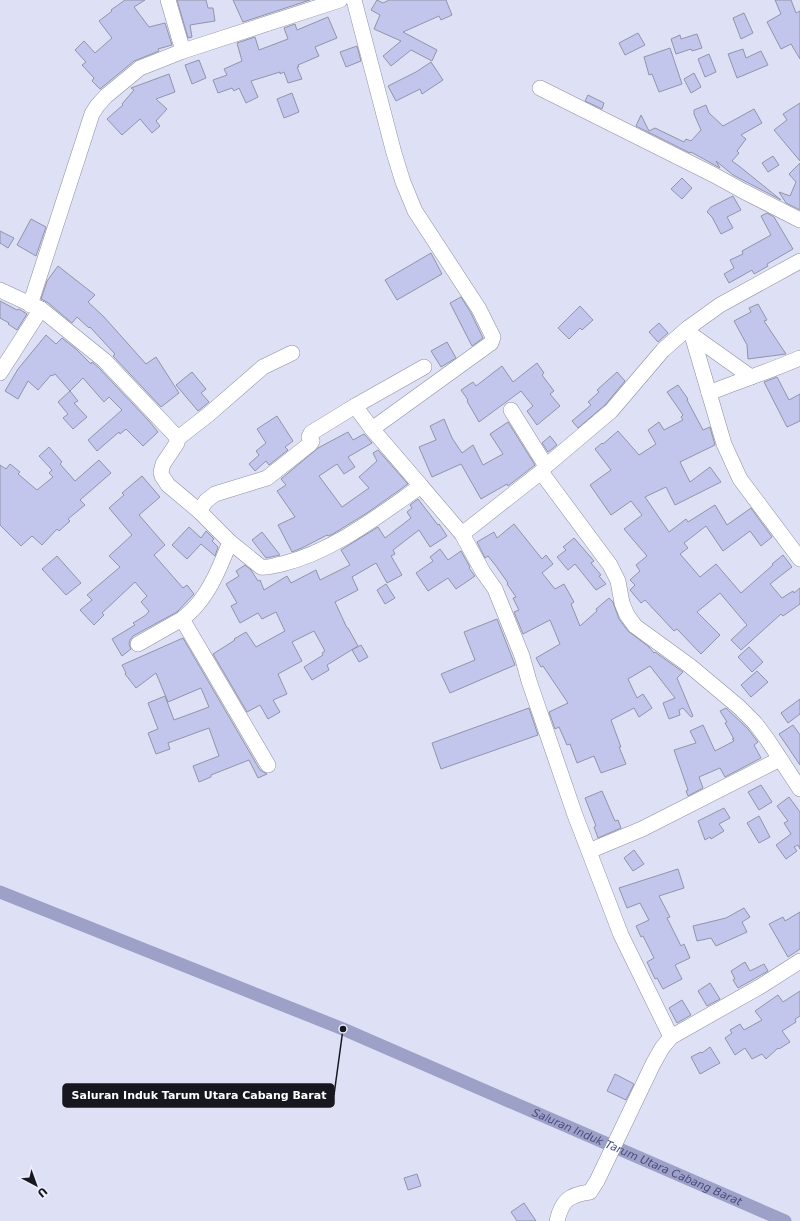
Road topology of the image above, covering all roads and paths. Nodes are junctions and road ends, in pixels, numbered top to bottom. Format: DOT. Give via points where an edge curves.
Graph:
graph roads {
  1 [pos="168,0"];
  2 [pos="338,0"];
  3 [pos="354,0"];
  4 [pos="183,51"];
  5 [pos="540,88"];
  6 [pos="800,220"];
  7 [pos="800,261"];
  8 [pos="0,290"];
  9 [pos="36,307"];
  10 [pos="690,331"];
  11 [pos="292,353"];
  12 [pos="800,358"];
  13 [pos="424,368"];
  14 [pos="0,373"];
  15 [pos="751,377"];
  16 [pos="709,393"];
  17 [pos="355,406"];
  18 [pos="511,410"];
  19 [pos="372,429"];
  20 [pos="177,439"];
  21 [pos="544,469"];
  22 [pos="421,486"];
  23 [pos="199,511"];
  24 [pos="462,534"];
  25 [pos="230,542"];
  26 [pos="800,559"];
  27 [pos="182,619"];
  28 [pos="138,644"];
  29 [pos="780,759"];
  30 [pos="268,765"];
  31 [pos="800,789"];
  32 [pos="589,851"];
  33 [pos="800,961"];
  34 [pos="671,1037"];
  35 [pos="557,1221"];
  1 -- 4 [label="street"];
  2 -- 4 [label="street"];
  3 -- 19 [label="street" via="403,182 415,211 479,309 493,337 490,343"];
  4 -- 9 [label="street" via="140,68 106,96 92,114"];
  5 -- 6 [label="street"];
  7 -- 10 [label="street" via="720,305"];
  8 -- 9 [label="street"];
  9 -- 14 [label="street"];
  9 -- 20 [label="street" via="104,360"];
  10 -- 15 [label="street"];
  10 -- 16 [label="street"];
  10 -- 21 [label="street" via="663,350 611,411"];
  11 -- 20 [label="street" via="263,367"];
  12 -- 15 [label="street"];
  13 -- 17 [label="street"];
  15 -- 16 [label="street"];
  16 -- 26 [label="street" via="724,444 740,479"];
  17 -- 19 [label="street"];
  17 -- 23 [label="street" via="311,433 310,444 267,478 215,494"];
  18 -- 21 [label="street"];
  19 -- 22 [label="street"];
  20 -- 23 [label="street" via="176,445 163,464 162,476 168,485"];
  21 -- 24 [label="street"];
  21 -- 29 [label="street" via="610,565 618,581 622,603 635,626 690,666 739,707 768,739"];
  22 -- 24 [label="street"];
  22 -- 25 [label="street" via="352,533 296,560 261,567"];
  23 -- 25 [label="street"];
  24 -- 32 [label="street" via="495,589 522,656"];
  25 -- 27 [label="street" via="218,571 203,596"];
  27 -- 28 [label="street"];
  27 -- 30 [label="street"];
  29 -- 31 [label="street"];
  29 -- 32 [label="street" via="642,829"];
  32 -- 34 [label="street" via="621,935"];
  33 -- 34 [label="street"];
  34 -- 35 [label="street" via="653,1064 597,1181 590,1192 568,1198 559,1211"];
}
